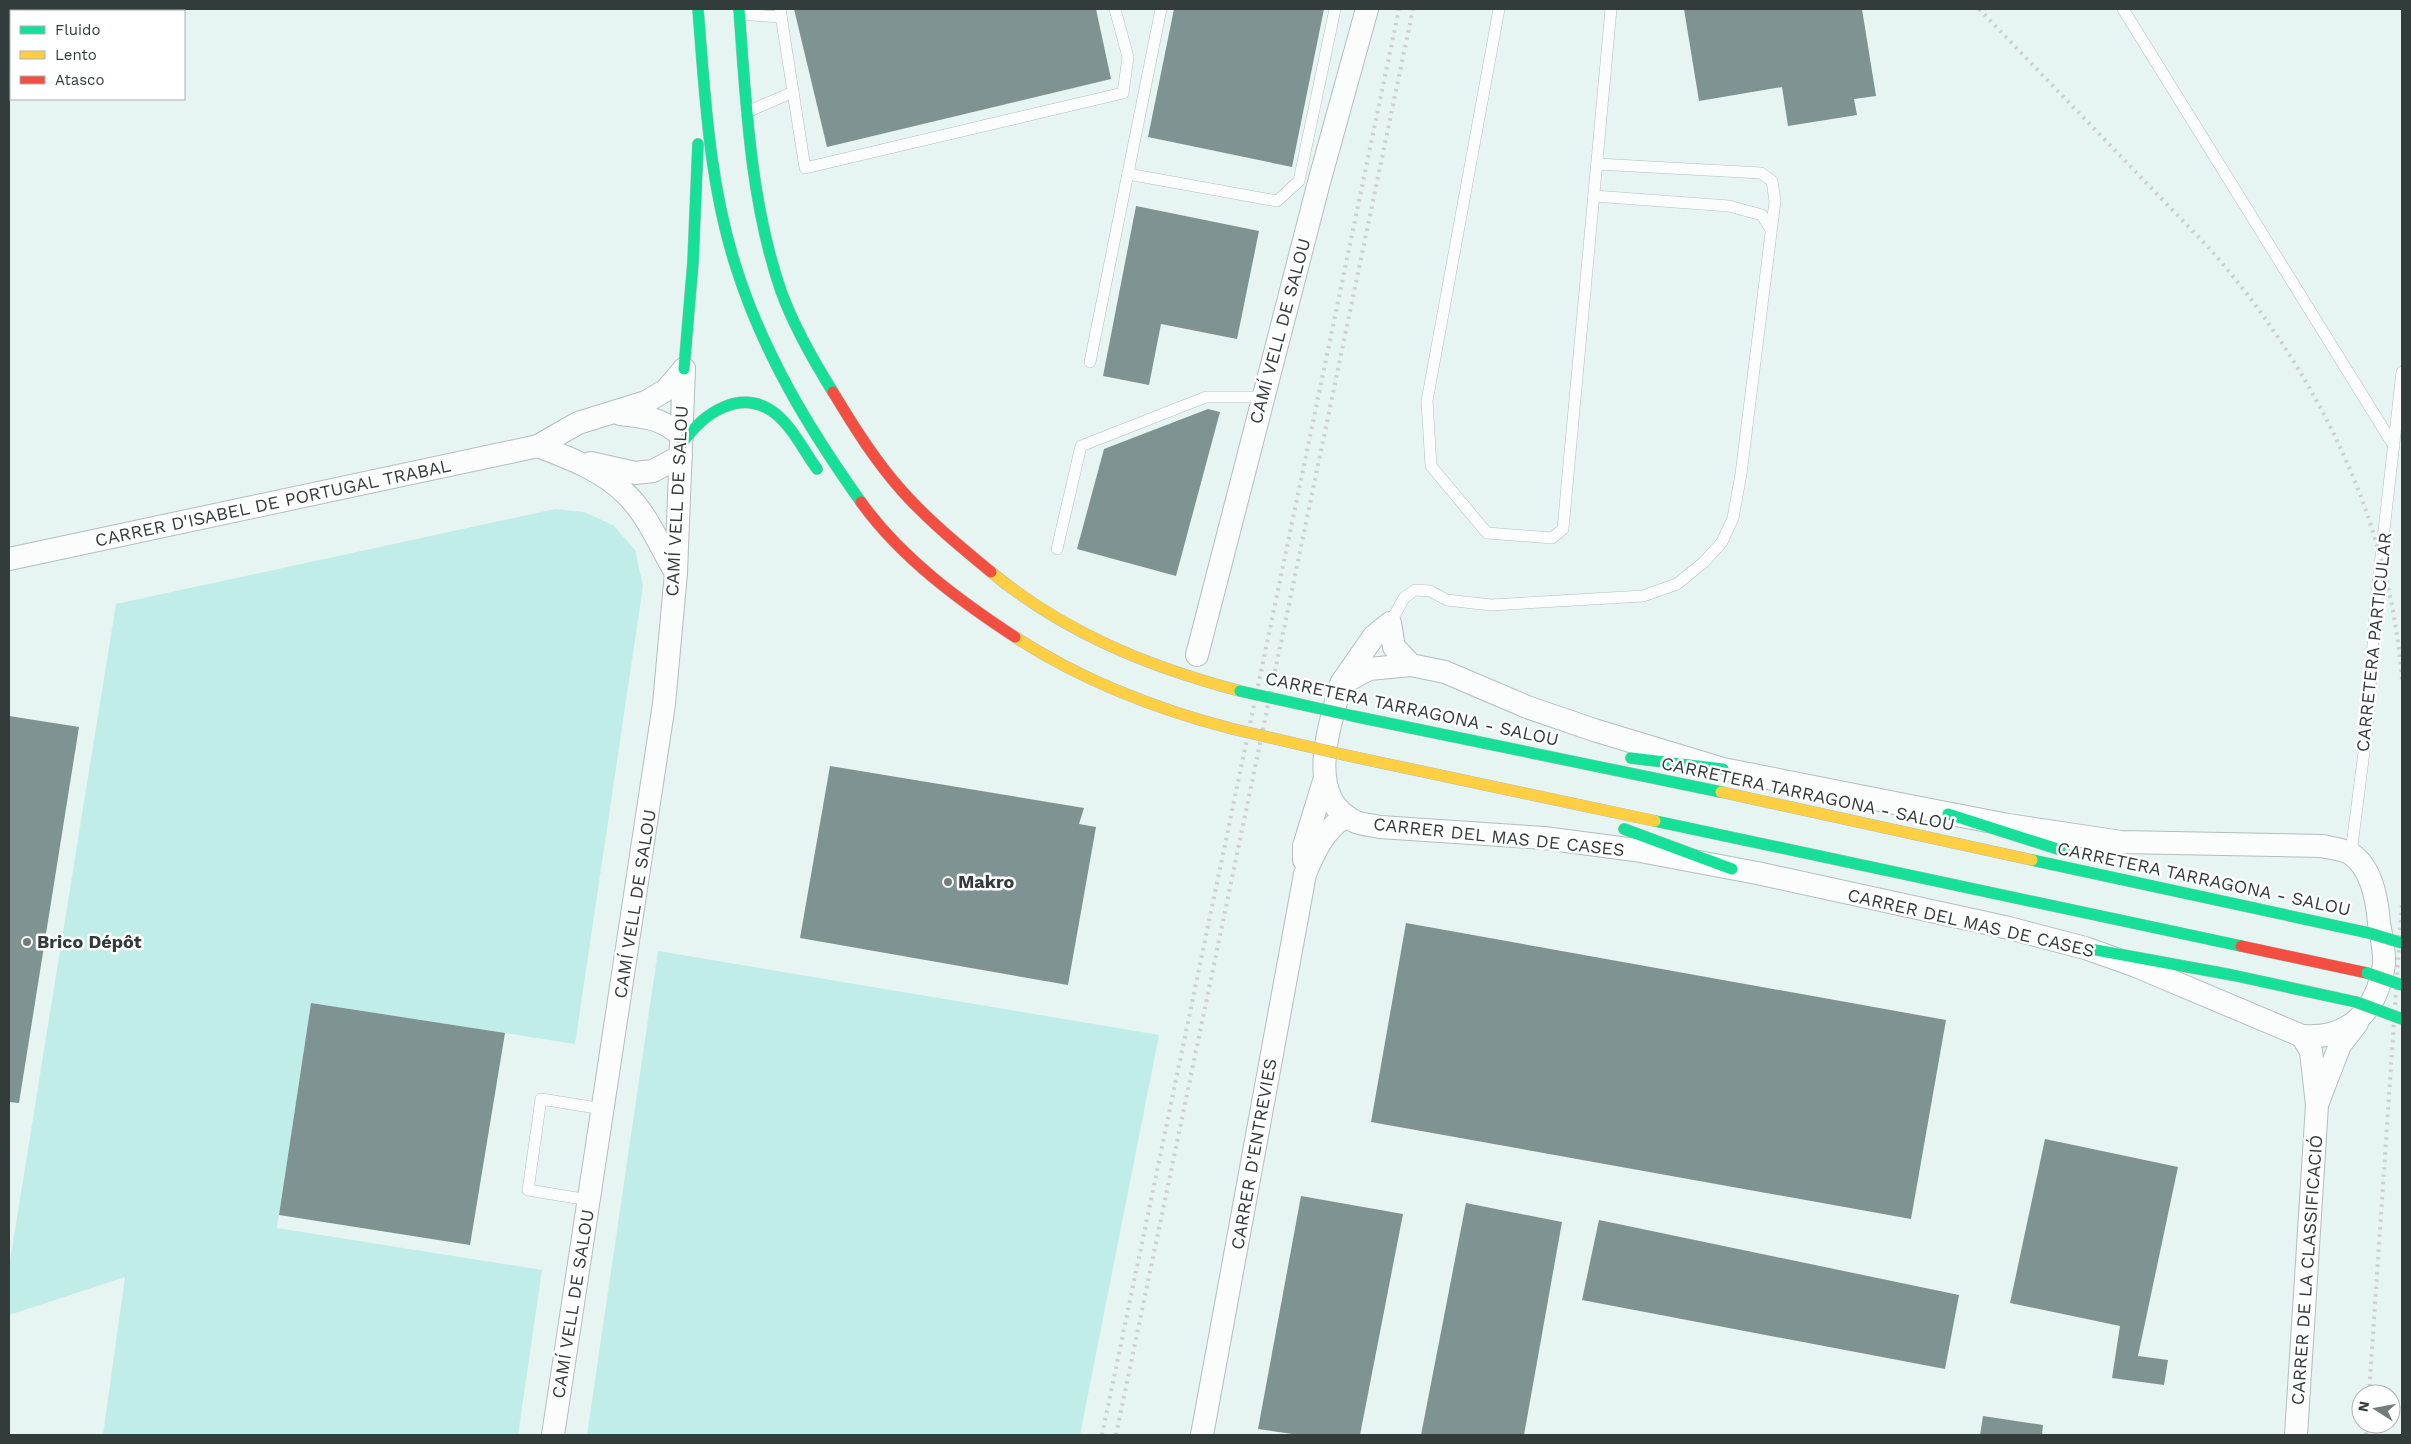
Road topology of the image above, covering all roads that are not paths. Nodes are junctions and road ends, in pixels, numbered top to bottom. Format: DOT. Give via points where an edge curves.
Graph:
graph roads {
  1 [pos="698,9"];
  2 [pos="1115,9"];
  3 [pos="1161,9"];
  4 [pos="1336,9"];
  5 [pos="1367,9"];
  6 [pos="1500,9"];
  7 [pos="1611,9"];
  8 [pos="2123,9"];
  9 [pos="739,11"];
  10 [pos="780,13"];
  11 [pos="702,53"];
  12 [pos="793,92"];
  13 [pos="747,112"];
  14 [pos="1597,164"];
  15 [pos="1128,174"];
  16 [pos="1594,196"];
  17 [pos="1770,228"];
  18 [pos="1090,362"];
  19 [pos="684,369"];
  20 [pos="2402,372"];
  21 [pos="1263,397"];
  22 [pos="617,413"];
  23 [pos="681,445"];
  24 [pos="538,446"];
  25 [pos="2394,446"];
  26 [pos="578,462"];
  27 [pos="824,480"];
  28 [pos="844,497"];
  29 [pos="874,519"];
  30 [pos="1057,549"];
  31 [pos="9,559"];
  32 [pos="676,572"];
  33 [pos="1390,623"];
  34 [pos="1197,655"];
  35 [pos="1411,666"];
  36 [pos="1341,684"];
  37 [pos="1544,754"];
  38 [pos="1723,769"];
  39 [pos="1324,781"];
  40 [pos="1499,787"];
  41 [pos="1948,814"];
  42 [pos="1346,816"];
  43 [pos="2350,852"];
  44 [pos="1732,869"];
  45 [pos="1305,874"];
  46 [pos="2150,885"];
  47 [pos="2402,943"];
  48 [pos="2085,948"];
  49 [pos="2402,985"];
  50 [pos="2358,1011"];
  51 [pos="2402,1020"];
  52 [pos="2302,1036"];
  53 [pos="2317,1105"];
  54 [pos="603,1109"];
  55 [pos="589,1200"];
  56 [pos="552,1435"];
  57 [pos="1202,1435"];
  58 [pos="2296,1435"];
  1 -- 11 [label="highway"];
  2 -- 12 [label="lane" via="1128,57 1123,93 805,168"];
  3 -- 15 [label="lane"];
  4 -- 15 [label="lane" via="1299,181 1277,201"];
  5 -- 21 [label="street, CAMÍ VELL DE SALOU"];
  6 -- 16 [label="lane" via="1427,401 1431,466 1487,533 1552,538 1563,529"];
  7 -- 14 [label="lane"];
  8 -- 25 [label="lane"];
  9 -- 10 [label="lane"];
  9 -- 13 [label="highway"];
  10 -- 12 [label="lane"];
  11 -- 19 [label="highway" via="693,262"];
  11 -- 29 [label="highway" via="713,168 746,301 767,351 799,409"];
  12 -- 13 [label="lane"];
  13 -- 37 [label="highway, CARRETERA TARRAGONA - SALOU, bridge" via="761,213 776,275 788,308 818,368 874,455 903,492 930,520 992,573 1047,613 1097,641 1204,682"];
  14 -- 16 [label="lane"];
  14 -- 17 [label="lane" via="1761,173 1772,181 1775,201"];
  15 -- 18 [label="lane"];
  16 -- 17 [label="lane" via="1729,206 1762,215"];
  17 -- 33 [label="lane" via="1733,518 1722,542 1704,562 1677,584 1642,596 1491,605 1447,600 1416,590 1404,598"];
  19 -- 22 [label="street" via="666,390"];
  19 -- 23 [label="street, CAMÍ VELL DE SALOU"];
  20 -- 25 [label="lane, CARRETERA PARTICULAR"];
  21 -- 30 [label="lane" via="1206,398 1081,446"];
  21 -- 34 [label="street, CAMÍ VELL DE SALOU"];
  22 -- 23 [label="street" via="652,417 669,424"];
  22 -- 24 [label="street, CARRER D'ISABEL DE PORTUGAL TRABAL" via="578,423"];
  23 -- 26 [label="street" via="653,471 635,473"];
  23 -- 27 [label="highway" via="695,426 715,410 735,404 754,404 776,414"];
  23 -- 32 [label="street, CAMÍ VELL DE SALOU"];
  24 -- 26 [label="street"];
  24 -- 31 [label="street, CARRER D'ISABEL DE PORTUGAL TRABAL"];
  25 -- 43 [label="lane, CARRETERA PARTICULAR" via="2375,609 2369,713"];
  26 -- 32 [label="street" via="627,494"];
  28 -- 29 [label="highway"];
  29 -- 40 [label="highway, bridge" via="926,571 1015,639 1138,701 1233,729"];
  32 -- 54 [label="street, CAMÍ VELL DE SALOU" via="664,704"];
  33 -- 35 [label="street" via="1394,647"];
  33 -- 36 [label="street, CARRER DEL MAS DE CASES" via="1374,636"];
  35 -- 36 [label="street" via="1369,669"];
  35 -- 38 [label="street" via="1444,672 1594,730"];
  36 -- 39 [label="street, CARRER DEL MAS DE CASES" via="1328,732"];
  37 -- 38 [label="highway" via="1653,759"];
  37 -- 46 [label="highway, CARRETERA TARRAGONA - SALOU"];
  38 -- 41 [label="street"];
  39 -- 42 [label="street, CARRER DEL MAS DE CASES" via="1333,807"];
  39 -- 45 [label="street, CARRER D'ENTREVIES" via="1304,846"];
  40 -- 44 [label="highway"];
  40 -- 49 [label="highway, bridge" via="2367,973"];
  41 -- 43 [label="street" via="2121,842 2322,846"];
  41 -- 46 [label="highway" via="2049,845"];
  42 -- 44 [label="street, CARRER DEL MAS DE CASES" via="1354,822 1380,827 1544,838 1635,850"];
  42 -- 45 [label="street, CARRER D'ENTREVIES" via="1331,825 1318,844"];
  43 -- 50 [label="street" via="2367,869 2378,908 2384,964 2373,1001"];
  44 -- 48 [label="street, CARRER DEL MAS DE CASES" via="2009,928"];
  45 -- 57 [label="street, CARRER D'ENTREVIES"];
  46 -- 47 [label="highway, CARRETERA TARRAGONA - SALOU, bridge"];
  48 -- 50 [label="highway" via="2232,975"];
  48 -- 52 [label="street, CARRER DEL MAS DE CASES"];
  50 -- 51 [label="highway, bridge"];
  50 -- 52 [label="street, CARRER DEL MAS DE CASES" via="2339,1031 2317,1037"];
  50 -- 53 [label="street, CARRER DE LA CLASSIFICACIÓ" via="2340,1045"];
  52 -- 53 [label="street, CARRER DE LA CLASSIFICACIÓ" via="2311,1051"];
  53 -- 58 [label="street, CARRER DE LA CLASSIFICACIÓ"];
  54 -- 55 [label="street, CAMÍ VELL DE SALOU"];
  54 -- 55 [label="lane" via="541,1099 528,1190"];
  55 -- 56 [label="street, CAMÍ VELL DE SALOU"];
}
